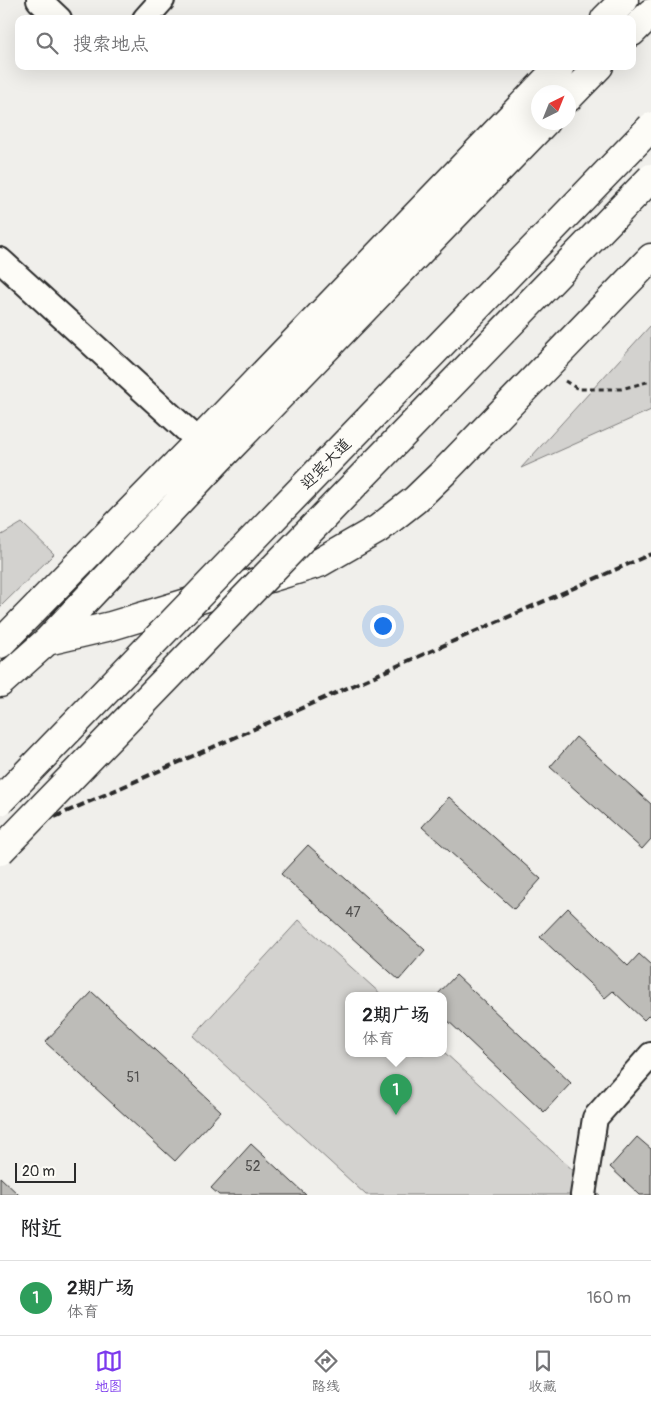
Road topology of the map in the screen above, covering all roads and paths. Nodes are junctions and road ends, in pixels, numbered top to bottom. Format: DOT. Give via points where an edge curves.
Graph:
graph roads {
  1 [pos="38,0"];
  2 [pos="162,0"];
  3 [pos="624,0"];
  4 [pos="651,13"];
  5 [pos="55,15"];
  6 [pos="149,15"];
  7 [pos="609,15"];
  8 [pos="636,28"];
  9 [pos="556,70"];
  10 [pos="595,70"];
  11 [pos="576,90"];
  12 [pos="651,127"];
  13 [pos="537,130"];
  14 [pos="651,178"];
  15 [pos="651,258"];
  16 [pos="0,260"];
  17 [pos="545,368"];
  18 [pos="651,380"];
  19 [pos="199,441"];
  20 [pos="219,459"];
  21 [pos="47,642"];
  22 [pos="0,644"];
  23 [pos="0,683"];
  24 [pos="0,801"];
  25 [pos="0,851"];
  26 [pos="651,1055"];
  27 [pos="583,1195"];
  1 -- 5 [label="street"];
  2 -- 6 [label="street"];
  3 -- 7 [label="main road"];
  4 -- 8 [label="main road"];
  9 -- 19 [label="main road"];
  10 -- 11 [label="main road"];
  12 -- 24 [label="main road, 迎宾大道, bridge"];
  13 -- 20 [label="main road"];
  14 -- 25 [label="main road, bridge"];
  15 -- 17 [label="main road"];
  16 -- 19 [label="street"];
  17 -- 18 [label="path" via="578,389 621,389"];
  17 -- 21 [label="main road" via="415,500 378,530 319,562 111,626"];
  19 -- 20 [label="street"];
  19 -- 22 [label="main road"];
  20 -- 21 [label="main road"];
  21 -- 23 [label="main road"];
  26 -- 27 [label="street" via="594,1118"];
}
